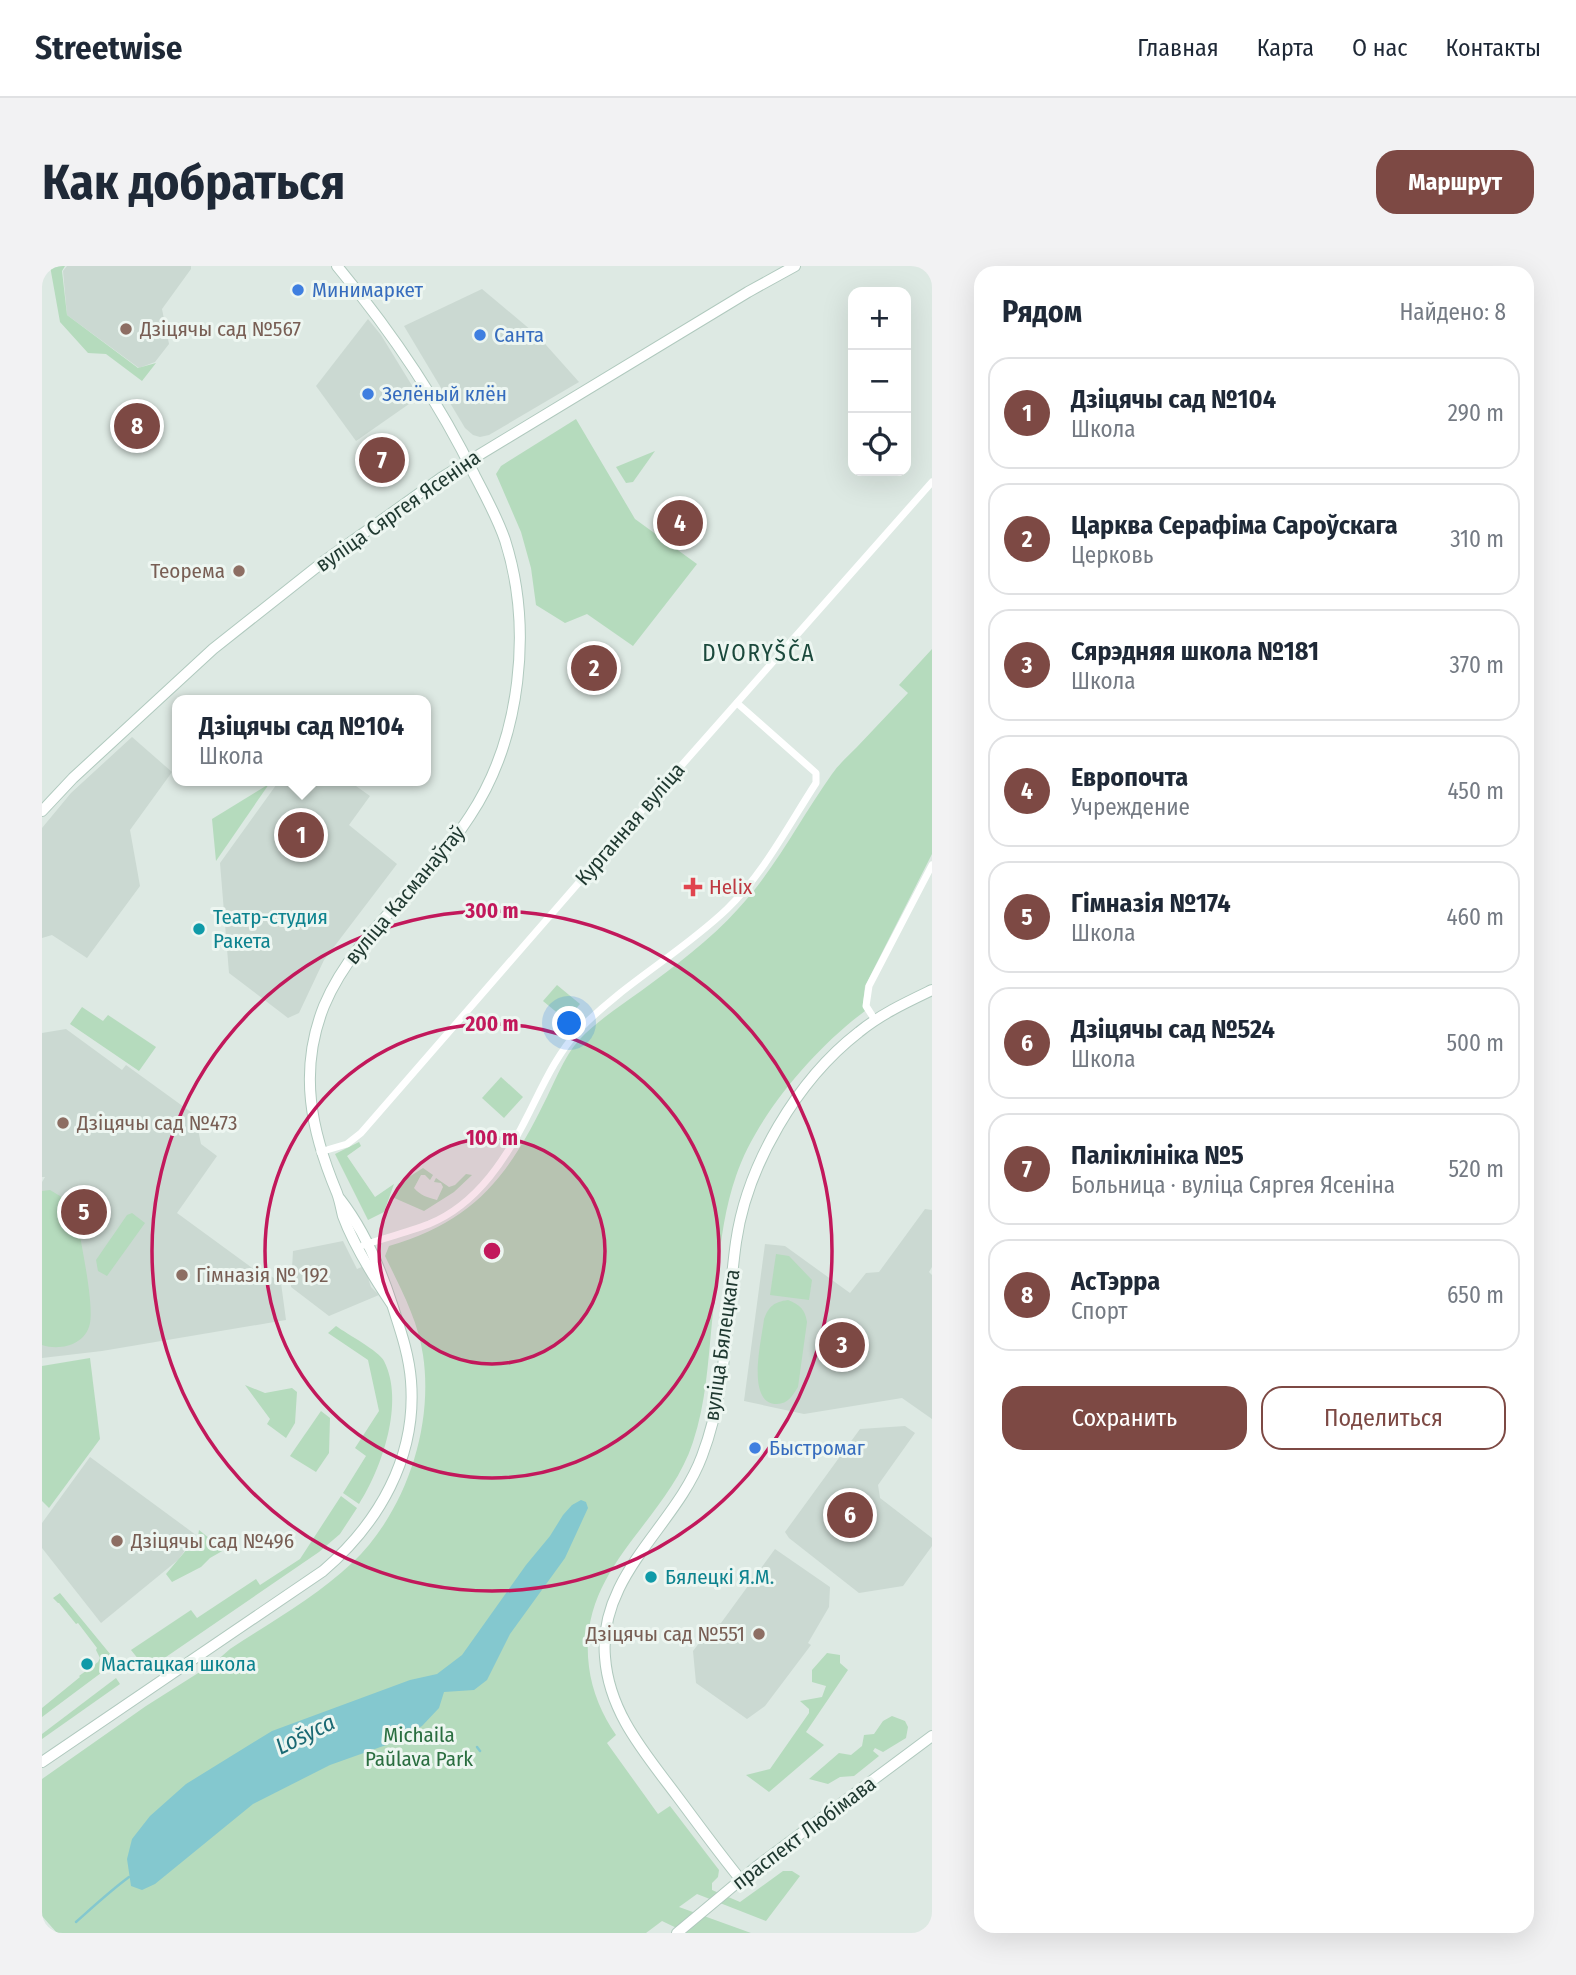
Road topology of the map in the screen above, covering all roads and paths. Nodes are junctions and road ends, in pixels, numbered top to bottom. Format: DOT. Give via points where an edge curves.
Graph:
graph roads {
  1 [pos="337,266"];
  2 [pos="795,266"];
  3 [pos="468,461"];
  4 [pos="932,482"];
  5 [pos="737,703"];
  6 [pos="42,810"];
  7 [pos="932,865"];
  8 [pos="932,990"];
  9 [pos="875,1020"];
  10 [pos="320,1152"];
  11 [pos="363,1245"];
  12 [pos="932,1736"];
  13 [pos="42,1762"];
  14 [pos="741,1880"];
  15 [pos="679,1931"];
  1 -- 3 [label="street, вуліца Касманаўтаў" via="400,346"];
  2 -- 3 [label="street, вуліца Сяргея Ясеніна"];
  3 -- 6 [label="street, вуліца Сяргея Ясеніна" via="333,554 242,625"];
  3 -- 10 [label="street, вуліца Касманаўтаў" via="505,541 518,603 520,642 511,713 493,770 471,813 429,870 356,952 324,1007 310,1086"];
  4 -- 5 [label="street, Курганная вуліца"];
  5 -- 10 [label="street, Курганная вуліца" via="361,1133 347,1144"];
  5 -- 11 [label="street" via="816,773 816,783 756,875 703,930 580,1030 554,1064 513,1145 464,1203 438,1219"];
  7 -- 9 [label="street" via="869,986 866,1006"];
  8 -- 9 [label="street, вуліца Бялецкага"];
  9 -- 14 [label="street, вуліца Бялецкага" via="820,1070 779,1124 756,1167 736,1242 719,1395 710,1433 690,1482 622,1583 606,1632 606,1666 619,1714"];
  10 -- 11 [label="street, вуліца Касманаўтаў"];
  11 -- 13 [label="street, вуліца Касманаўтаў" via="386,1283 399,1322 411,1396 398,1470 374,1517 353,1545 323,1572"];
  12 -- 14 [label="street, праспект Любімава"];
  14 -- 15 [label="street, праспект Любімава"];
}
